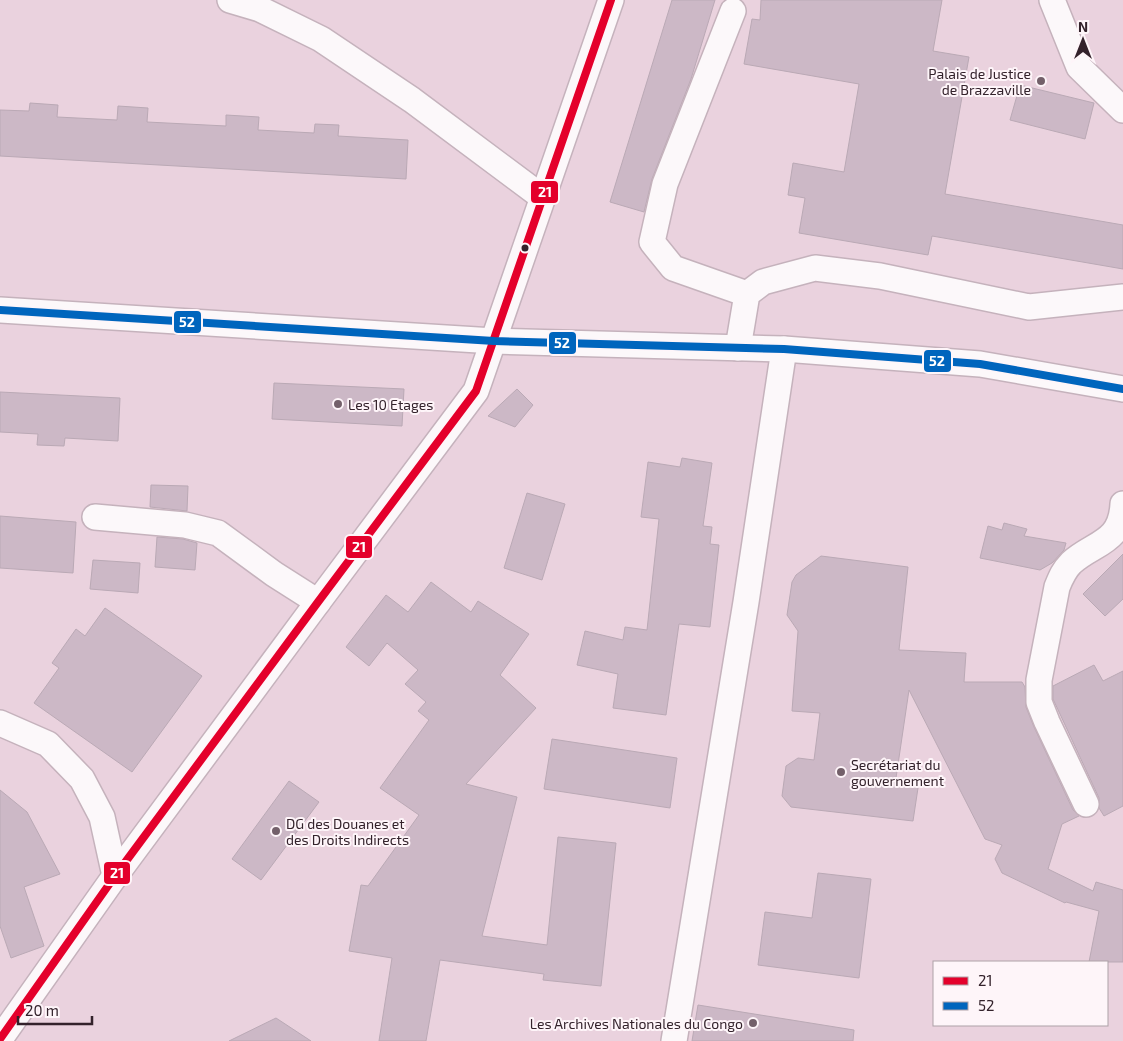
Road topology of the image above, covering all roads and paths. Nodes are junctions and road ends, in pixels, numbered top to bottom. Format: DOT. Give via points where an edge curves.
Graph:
graph roads {
  1 [pos="230,0"];
  2 [pos="610,0"];
  3 [pos="1052,0"];
  4 [pos="733,11"];
  5 [pos="1123,110"];
  6 [pos="542,197"];
  7 [pos="747,294"];
  8 [pos="1123,296"];
  9 [pos="0,310"];
  10 [pos="494,341"];
  11 [pos="738,348"];
  12 [pos="784,348"];
  13 [pos="1123,389"];
  14 [pos="1123,504"];
  15 [pos="95,517"];
  16 [pos="1123,517"];
  17 [pos="318,602"];
  18 [pos="0,724"];
  19 [pos="1086,804"];
  20 [pos="115,876"];
  21 [pos="0,1039"];
  22 [pos="674,1041"];
  1 -- 6 [label="street" via="260,8 321,39 412,100"];
  2 -- 6 [label="street"];
  3 -- 5 [label="street" via="1079,67"];
  4 -- 7 [label="street" via="665,184 652,242 673,268"];
  6 -- 10 [label="street"];
  7 -- 8 [label="street" via="763,282 815,268 880,276 1030,307"];
  7 -- 11 [label="street"];
  9 -- 10 [label="street"];
  10 -- 11 [label="street"];
  10 -- 17 [label="street" via="476,391"];
  11 -- 12 [label="street"];
  12 -- 13 [label="street" via="980,364"];
  12 -- 22 [label="street"];
  14 -- 16 [label="street"];
  15 -- 17 [label="street" via="185,525 218,533"];
  16 -- 19 [label="street" via="1105,542 1072,562 1062,575 1038,680 1039,702"];
  17 -- 20 [label="street"];
  18 -- 20 [label="street" via="48,744 82,779 102,817"];
  20 -- 21 [label="street"];
}
